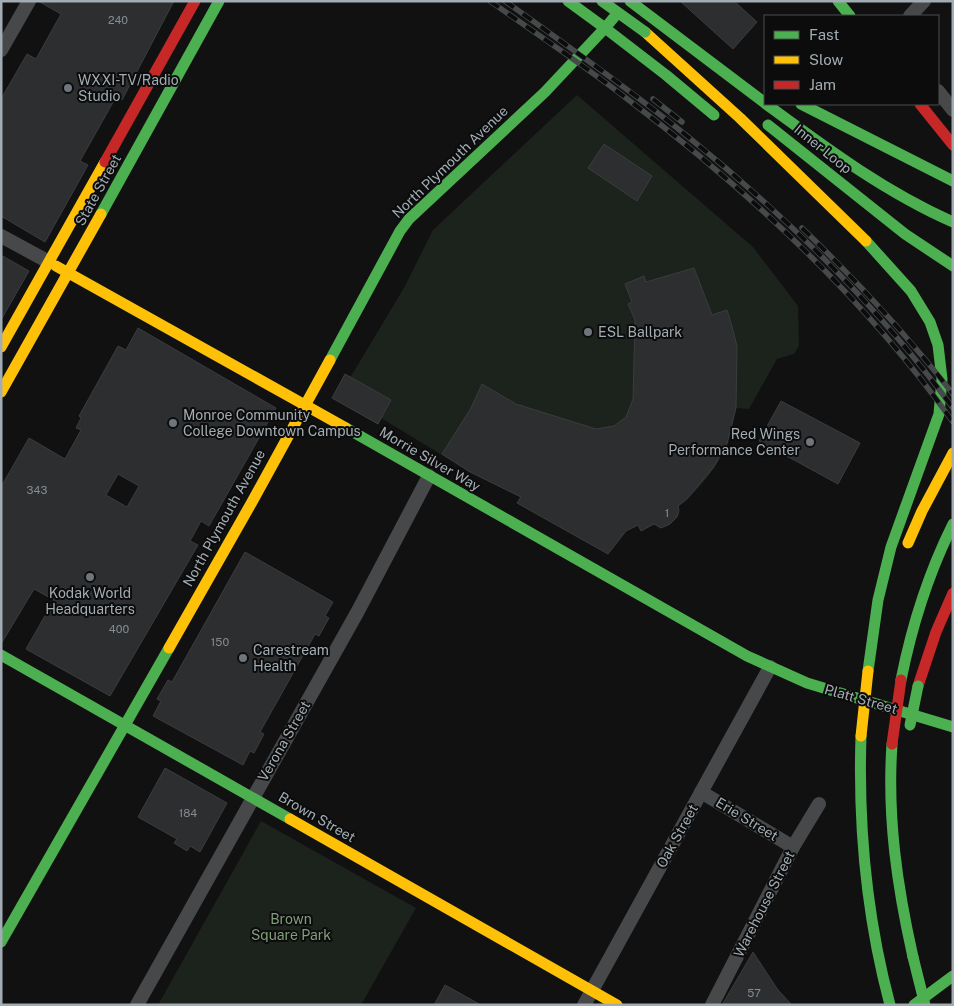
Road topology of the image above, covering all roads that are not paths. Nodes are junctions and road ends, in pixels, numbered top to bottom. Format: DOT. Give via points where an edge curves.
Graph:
graph roads {
  1 [pos="29,1"];
  2 [pos="195,1"];
  3 [pos="219,1"];
  4 [pos="568,1"];
  5 [pos="602,1"];
  6 [pos="629,1"];
  7 [pos="838,1"];
  8 [pos="924,1"];
  9 [pos="849,15"];
  10 [pos="911,15"];
  11 [pos="656,19"];
  12 [pos="605,28"];
  13 [pos="645,32"];
  14 [pos="5,34"];
  15 [pos="1,50"];
  16 [pos="736,67"];
  17 [pos="939,92"];
  18 [pos="764,101"];
  19 [pos="769,105"];
  20 [pos="803,105"];
  21 [pos="921,105"];
  22 [pos="744,106"];
  23 [pos="953,110"];
  24 [pos="758,117"];
  25 [pos="723,123"];
  26 [pos="953,145"];
  27 [pos="953,181"];
  28 [pos="830,222"];
  29 [pos="953,222"];
  30 [pos="1,236"];
  31 [pos="49,262"];
  32 [pos="953,266"];
  33 [pos="69,273"];
  34 [pos="929,321"];
  35 [pos="1,346"];
  36 [pos="1,392"];
  37 [pos="304,404"];
  38 [pos="953,453"];
  39 [pos="429,476"];
  40 [pos="953,524"];
  41 [pos="904,552"];
  42 [pos="898,566"];
  43 [pos="953,593"];
  44 [pos="1,655"];
  45 [pos="770,667"];
  46 [pos="868,671"];
  47 [pos="124,725"];
  48 [pos="953,727"];
  49 [pos="908,738"];
  50 [pos="902,784"];
  51 [pos="701,792"];
  52 [pos="252,798"];
  53 [pos="820,804"];
  54 [pos="793,848"];
  55 [pos="1,942"];
  56 [pos="913,957"];
  57 [pos="953,976"];
  58 [pos="592,990"];
  59 [pos="137,1005"];
  60 [pos="584,1005"];
  61 [pos="617,1005"];
  62 [pos="712,1005"];
  63 [pos="890,1005"];
  64 [pos="914,1005"];
  65 [pos="925,1005"];
  1 -- 14 [label="street"];
  2 -- 31 [label="main road, State Street"];
  3 -- 33 [label="main road, State Street"];
  4 -- 12 [label="main road"];
  5 -- 13 [label="main road, bridge"];
  6 -- 11 [label="main road, Inner Loop"];
  6 -- 12 [label="main road, North Plymouth Avenue"];
  7 -- 9 [label="main road"];
  8 -- 10 [label="street"];
  11 -- 16 [label="main road"];
  11 -- 18 [label="main road, Inner Loop"];
  12 -- 25 [label="main road"];
  12 -- 37 [label="main road, North Plymouth Avenue" via="545,92 400,231"];
  13 -- 22 [label="main road"];
  13 -- 34 [label="main road" via="764,140 839,215 889,267"];
  14 -- 15 [label="street"];
  17 -- 23 [label="street"];
  19 -- 29 [label="main road, Inner Loop" via="883,187"];
  20 -- 27 [label="main road"];
  21 -- 26 [label="main road"];
  24 -- 32 [label="main road, Inner Loop" via="905,234"];
  28 -- 34 [label="main road" via="909,296"];
  30 -- 31 [label="street"];
  31 -- 33 [label="main road, Morrie Silver Way"];
  31 -- 35 [label="main road, State Street"];
  33 -- 36 [label="main road, State Street"];
  33 -- 37 [label="main road, Morrie Silver Way"];
  34 -- 46 [label="main road" via="942,359 940,406 934,431 891,547 878,600"];
  37 -- 39 [label="main road, Morrie Silver Way"];
  37 -- 47 [label="main road, North Plymouth Avenue"];
  38 -- 41 [label="main road"];
  39 -- 45 [label="main road, Morrie Silver Way"];
  39 -- 52 [label="street, Verona Street" via="358,611"];
  40 -- 56 [label="main road, bridge" via="925,584 912,626 892,744 889,787 891,832"];
  42 -- 46 [label="main road" via="880,615"];
  43 -- 49 [label="main road, bridge" via="918,686"];
  44 -- 47 [label="main road, Brown Street"];
  45 -- 48 [label="main road, Platt Street" via="818,687"];
  45 -- 51 [label="street, Oak Street"];
  46 -- 63 [label="main road, bridge" via="859,790 862,858 871,924"];
  47 -- 52 [label="main road, Brown Street"];
  47 -- 55 [label="main road, North Plymouth Avenue"];
  50 -- 56 [label="main road" via="901,868"];
  51 -- 54 [label="street, Erie Street"];
  51 -- 58 [label="street, Oak Street"];
  52 -- 58 [label="main road, Brown Street"];
  52 -- 59 [label="street, Verona Street"];
  53 -- 54 [label="street, Warehouse Street"];
  54 -- 62 [label="street, Warehouse Street"];
  56 -- 65 [label="main road, bridge"];
  57 -- 64 [label="main road"];
  58 -- 60 [label="street, Oak Street"];
  58 -- 61 [label="main road, Brown Street"];
}
